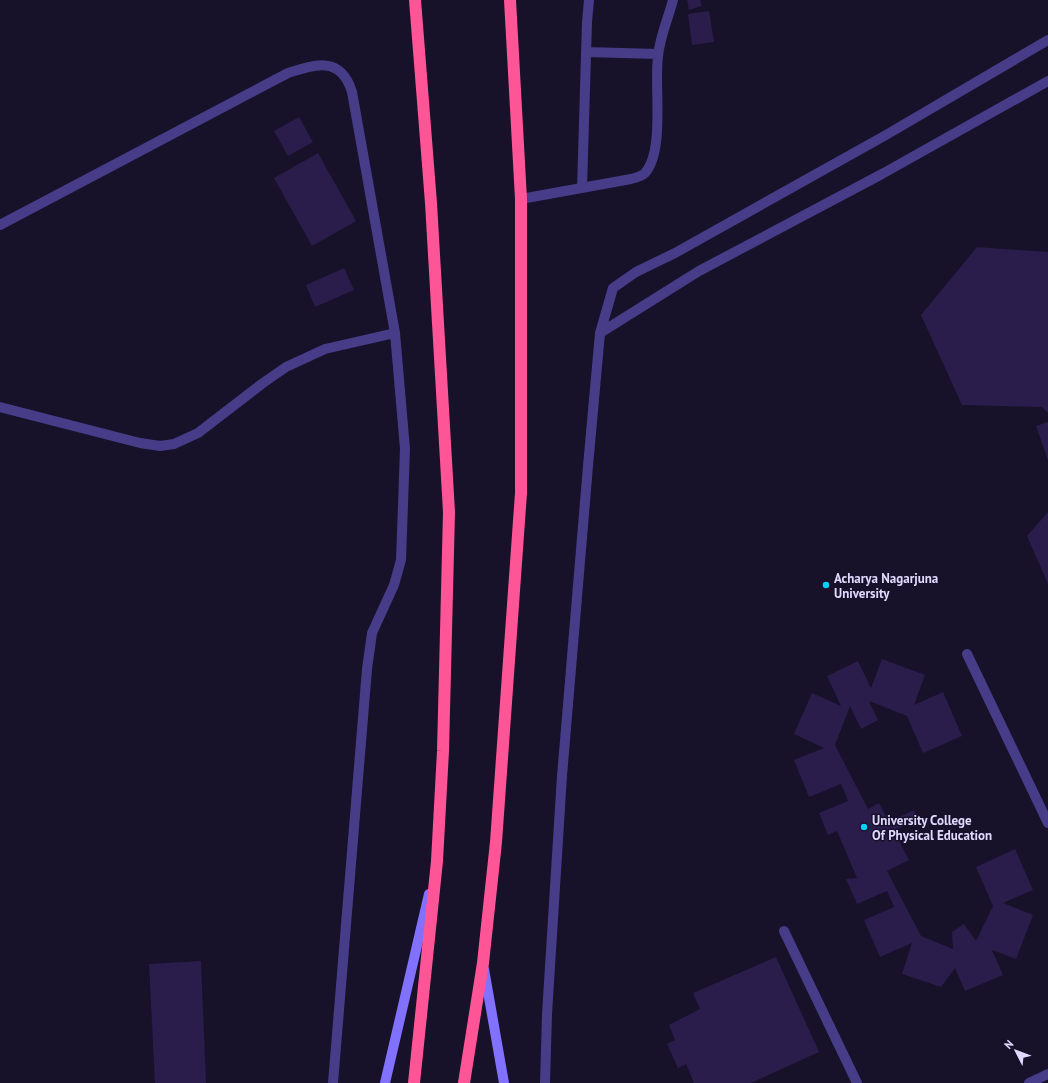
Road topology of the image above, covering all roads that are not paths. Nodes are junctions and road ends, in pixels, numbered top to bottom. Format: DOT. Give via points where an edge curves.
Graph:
graph roads {
  1 [pos="415,0"];
  2 [pos="510,0"];
  3 [pos="589,0"];
  4 [pos="674,0"];
  5 [pos="1048,40"];
  6 [pos="586,52"];
  7 [pos="658,54"];
  8 [pos="1048,81"];
  9 [pos="582,188"];
  10 [pos="521,199"];
  11 [pos="0,225"];
  12 [pos="600,332"];
  13 [pos="395,333"];
  14 [pos="0,407"];
  15 [pos="967,654"];
  16 [pos="1048,823"];
  17 [pos="437,861"];
  18 [pos="784,931"];
  19 [pos="483,963"];
  20 [pos="1048,1074"];
  21 [pos="333,1083"];
  22 [pos="385,1083"];
  23 [pos="414,1083"];
  24 [pos="464,1083"];
  25 [pos="504,1083"];
  26 [pos="545,1083"];
  27 [pos="857,1083"];
  28 [pos="1029,1083"];
  1 -- 17 [label="highway" via="431,203 449,512"];
  2 -- 10 [label="highway"];
  3 -- 6 [label="street"];
  4 -- 7 [label="street" via="663,30"];
  5 -- 12 [label="street" via="769,202 636,272 612,288"];
  6 -- 7 [label="street"];
  6 -- 9 [label="street"];
  7 -- 9 [label="street" via="655,76 657,145 652,162 644,174 631,179"];
  8 -- 12 [label="street" via="882,174 699,271"];
  9 -- 10 [label="street"];
  10 -- 19 [label="highway" via="521,493 496,842"];
  11 -- 13 [label="street" via="288,73 314,64 330,66 341,71 348,79 352,92"];
  12 -- 26 [label="street" via="562,776"];
  13 -- 14 [label="street" via="325,349 286,367 198,433 174,444 160,446 140,443"];
  13 -- 21 [label="street" via="405,449 401,560 394,585 372,633 367,669"];
  15 -- 16 [label="street"];
  17 -- 22 [label="main road"];
  17 -- 23 [label="highway"];
  18 -- 27 [label="street"];
  19 -- 24 [label="highway"];
  19 -- 25 [label="main road"];
  20 -- 28 [label="street"];
}
